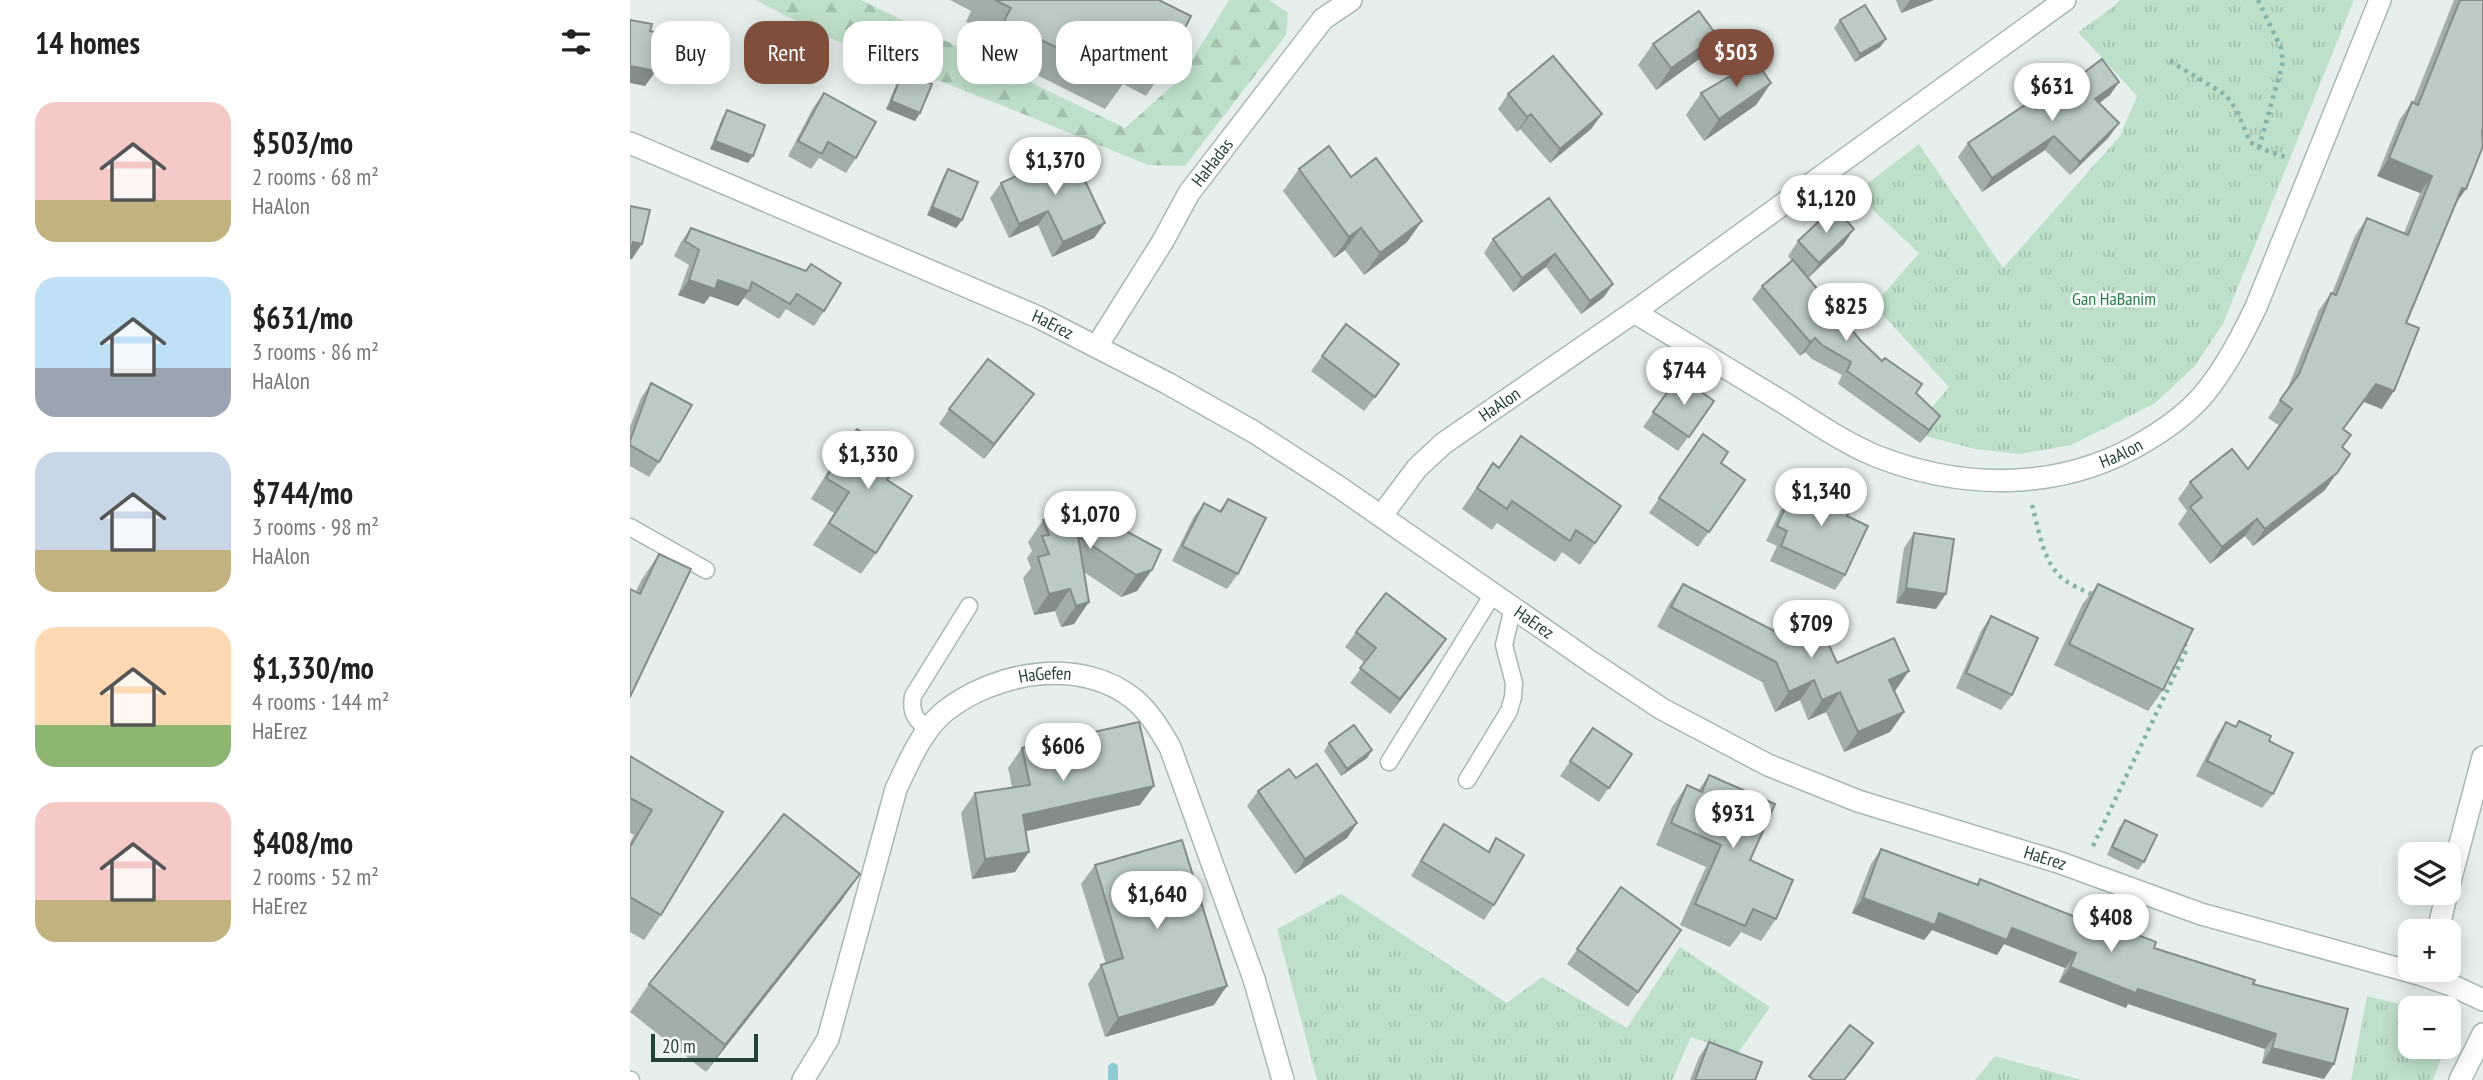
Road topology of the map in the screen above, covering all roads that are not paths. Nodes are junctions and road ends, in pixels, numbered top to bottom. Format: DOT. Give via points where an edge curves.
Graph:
graph roads {
  1 [pos="2065,0"];
  2 [pos="2380,0"];
  3 [pos="1338,4"];
  4 [pos="630,143"];
  5 [pos="1634,312"];
  6 [pos="1097,346"];
  7 [pos="1382,515"];
  8 [pos="630,527"];
  9 [pos="706,570"];
  10 [pos="1493,594"];
  11 [pos="968,606"];
  12 [pos="1513,607"];
  13 [pos="928,731"];
  14 [pos="2483,757"];
  15 [pos="1390,762"];
  16 [pos="1467,780"];
  17 [pos="2461,842"];
  18 [pos="2398,965"];
  19 [pos="2445,982"];
  20 [pos="2483,1000"];
  21 [pos="2483,1034"];
  22 [pos="803,1080"];
  23 [pos="1283,1080"];
  24 [pos="2460,1080"];
  1 -- 5 [label="street, HaAlon"];
  2 -- 5 [label="street, HaAlon" via="2233,355 2202,396 2166,429 2124,454 2078,472 2025,481 1939,475 1874,455"];
  3 -- 6 [label="street, HaHadas" via="1189,193"];
  4 -- 6 [label="street, HaErez"];
  5 -- 7 [label="street, HaAlon" via="1444,443 1417,468"];
  6 -- 7 [label="street, HaErez" via="1254,432"];
  7 -- 10 [label="street, HaErez"];
  8 -- 9 [label="lane"];
  10 -- 12 [label="street, HaErez"];
  10 -- 15 [label="lane"];
  11 -- 13 [label="lane" via="913,696 914,717"];
  12 -- 16 [label="lane" via="1504,645 1513,697"];
  12 -- 18 [label="street, HaErez" via="1662,709 1768,765 1858,801 2082,870 2201,914"];
  13 -- 22 [label="street, HaGefen" via="896,789 828,1039"];
  13 -- 23 [label="street, HaGefen" via="943,713 975,692 1020,676 1058,673 1094,678 1136,700 1170,747 1254,979"];
  14 -- 17 [label="street"];
  19 -- 20 [label="street, HaErez"];
  21 -- 24 [label="street"];
}
